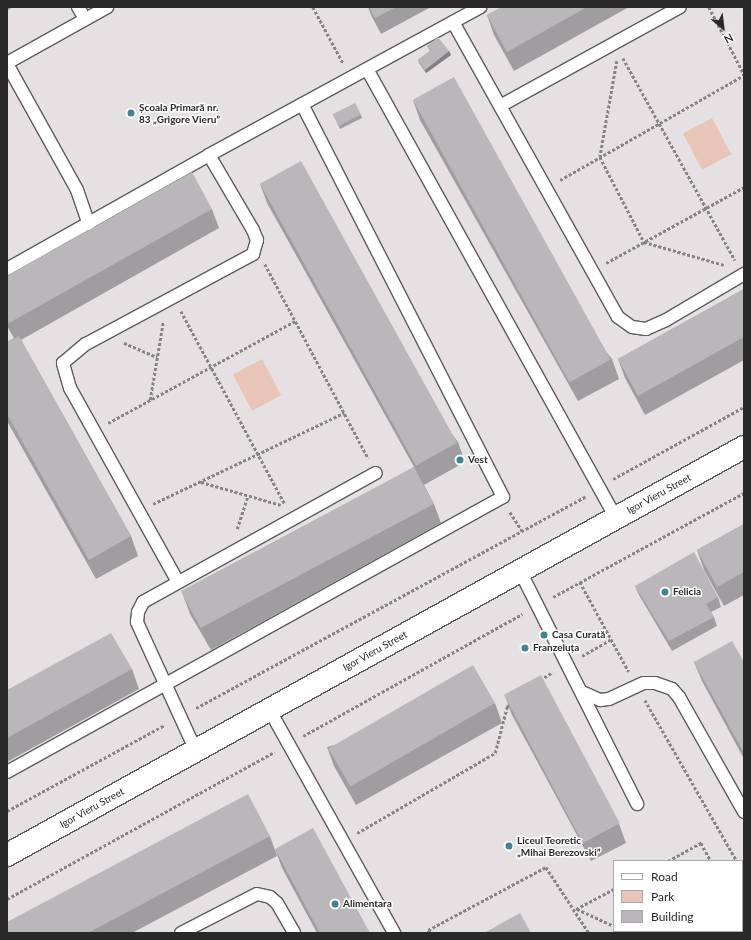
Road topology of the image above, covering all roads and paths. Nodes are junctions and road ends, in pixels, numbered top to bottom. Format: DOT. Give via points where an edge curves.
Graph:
graph roads {
  1 [pos="78,7"];
  2 [pos="107,7"];
  3 [pos="480,7"];
  4 [pos="680,7"];
  5 [pos="709,7"];
  6 [pos="465,11"];
  7 [pos="85,19"];
  8 [pos="453,22"];
  9 [pos="617,47"];
  10 [pos="7,64"];
  11 [pos="367,69"];
  12 [pos="744,75"];
  13 [pos="302,105"];
  14 [pos="500,106"];
  15 [pos="660,123"];
  16 [pos="209,155"];
  17 [pos="600,158"];
  18 [pos="744,187"];
  19 [pos="545,189"];
  20 [pos="707,208"];
  21 [pos="89,224"];
  22 [pos="644,242"];
  23 [pos="256,246"];
  24 [pos="7,269"];
  25 [pos="591,271"];
  26 [pos="743,273"];
  27 [pos="170,300"];
  28 [pos="295,321"];
  29 [pos="104,335"];
  30 [pos="157,357"];
  31 [pos="211,367"];
  32 [pos="150,400"];
  33 [pos="744,407"];
  34 [pos="344,413"];
  35 [pos="94,430"];
  36 [pos="744,448"];
  37 [pos="258,454"];
  38 [pos="376,472"];
  39 [pos="200,481"];
  40 [pos="599,487"];
  41 [pos="744,494"];
  42 [pos="248,496"];
  43 [pos="139,511"];
  44 [pos="511,513"];
  45 [pos="616,518"];
  46 [pos="523,532"];
  47 [pos="229,554"];
  48 [pos="520,571"];
  49 [pos="178,582"];
  50 [pos="580,582"];
  51 [pos="538,605"];
  52 [pos="166,684"];
  53 [pos="636,686"];
  54 [pos="582,692"];
  55 [pos="507,708"];
  56 [pos="269,709"];
  57 [pos="180,717"];
  58 [pos="288,744"];
  59 [pos="196,751"];
  60 [pos="7,772"];
  61 [pos="637,804"];
  62 [pos="7,811"];
  63 [pos="744,812"];
  64 [pos="343,841"];
  65 [pos="7,856"];
  66 [pos="670,860"];
  67 [pos="710,860"];
  68 [pos="737,860"];
  69 [pos="613,890"];
  70 [pos="7,899"];
  71 [pos="576,909"];
  72 [pos="613,926"];
  73 [pos="181,933"];
  74 [pos="294,933"];
  75 [pos="394,933"];
  76 [pos="430,933"];
  77 [pos="589,933"];
  1 -- 7 [label="lane"];
  2 -- 7 [label="lane"];
  3 -- 6 [label="lane"];
  4 -- 9 [label="lane"];
  5 -- 12 [label="path"];
  6 -- 8 [label="lane"];
  7 -- 10 [label="lane"];
  8 -- 11 [label="lane"];
  8 -- 14 [label="lane"];
  9 -- 14 [label="lane"];
  9 -- 15 [label="path"];
  9 -- 17 [label="path"];
  10 -- 21 [label="lane" via="77,190"];
  11 -- 13 [label="lane"];
  11 -- 40 [label="lane"];
  12 -- 15 [label="path"];
  13 -- 16 [label="lane"];
  13 -- 52 [label="lane" via="503,497"];
  14 -- 19 [label="lane"];
  15 -- 17 [label="path"];
  15 -- 20 [label="path"];
  16 -- 21 [label="lane"];
  16 -- 23 [label="lane" via="253,230"];
  17 -- 19 [label="path"];
  17 -- 22 [label="path"];
  18 -- 20 [label="path"];
  19 -- 25 [label="lane"];
  20 -- 22 [label="path"];
  20 -- 26 [label="path"];
  21 -- 24 [label="lane"];
  22 -- 25 [label="path"];
  22 -- 26 [label="path"];
  23 -- 27 [label="lane" via="253,254 242,261"];
  23 -- 28 [label="path"];
  25 -- 26 [label="lane" via="618,317 632,327 646,329 666,320"];
  27 -- 29 [label="lane"];
  27 -- 30 [label="path"];
  27 -- 31 [label="path"];
  28 -- 31 [label="path"];
  28 -- 34 [label="path"];
  29 -- 30 [label="path"];
  29 -- 35 [label="lane" via="72,353 63,363 70,388"];
  30 -- 32 [label="path"];
  31 -- 32 [label="path"];
  31 -- 37 [label="path"];
  32 -- 35 [label="path"];
  33 -- 40 [label="path"];
  34 -- 37 [label="path"];
  34 -- 38 [label="path"];
  35 -- 43 [label="lane"];
  36 -- 45 [label="street, Igor Vieru Street"];
  37 -- 39 [label="path"];
  37 -- 42 [label="path" via="287,507"];
  38 -- 47 [label="lane"];
  39 -- 42 [label="path"];
  39 -- 43 [label="path"];
  40 -- 45 [label="lane"];
  40 -- 46 [label="path"];
  41 -- 50 [label="path"];
  42 -- 47 [label="path"];
  43 -- 49 [label="lane"];
  44 -- 46 [label="path"];
  45 -- 48 [label="street, Igor Vieru Street"];
  46 -- 57 [label="path"];
  47 -- 49 [label="lane"];
  48 -- 51 [label="lane"];
  48 -- 56 [label="street, Igor Vieru Street"];
  49 -- 52 [label="lane" via="143,602 138,612 137,622"];
  50 -- 51 [label="path"];
  50 -- 53 [label="path"];
  51 -- 54 [label="lane"];
  51 -- 58 [label="path"];
  52 -- 57 [label="lane"];
  52 -- 60 [label="lane"];
  53 -- 54 [label="lane" via="609,699 592,698"];
  53 -- 63 [label="lane" via="655,683 665,685 679,697"];
  53 -- 68 [label="path"];
  54 -- 61 [label="lane"];
  55 -- 64 [label="path" via="495,753"];
  56 -- 58 [label="lane"];
  56 -- 59 [label="street, Igor Vieru Street"];
  57 -- 59 [label="lane"];
  57 -- 62 [label="path"];
  58 -- 64 [label="lane"];
  58 -- 70 [label="path"];
  59 -- 65 [label="street, Igor Vieru Street"];
  64 -- 75 [label="lane"];
  66 -- 67 [label="path" via="701,843"];
  69 -- 71 [label="path"];
  71 -- 72 [label="path"];
  71 -- 76 [label="path" via="546,867 428,930"];
  71 -- 77 [label="path"];
  73 -- 74 [label="lane" via="256,894 270,896 277,903"];
}
